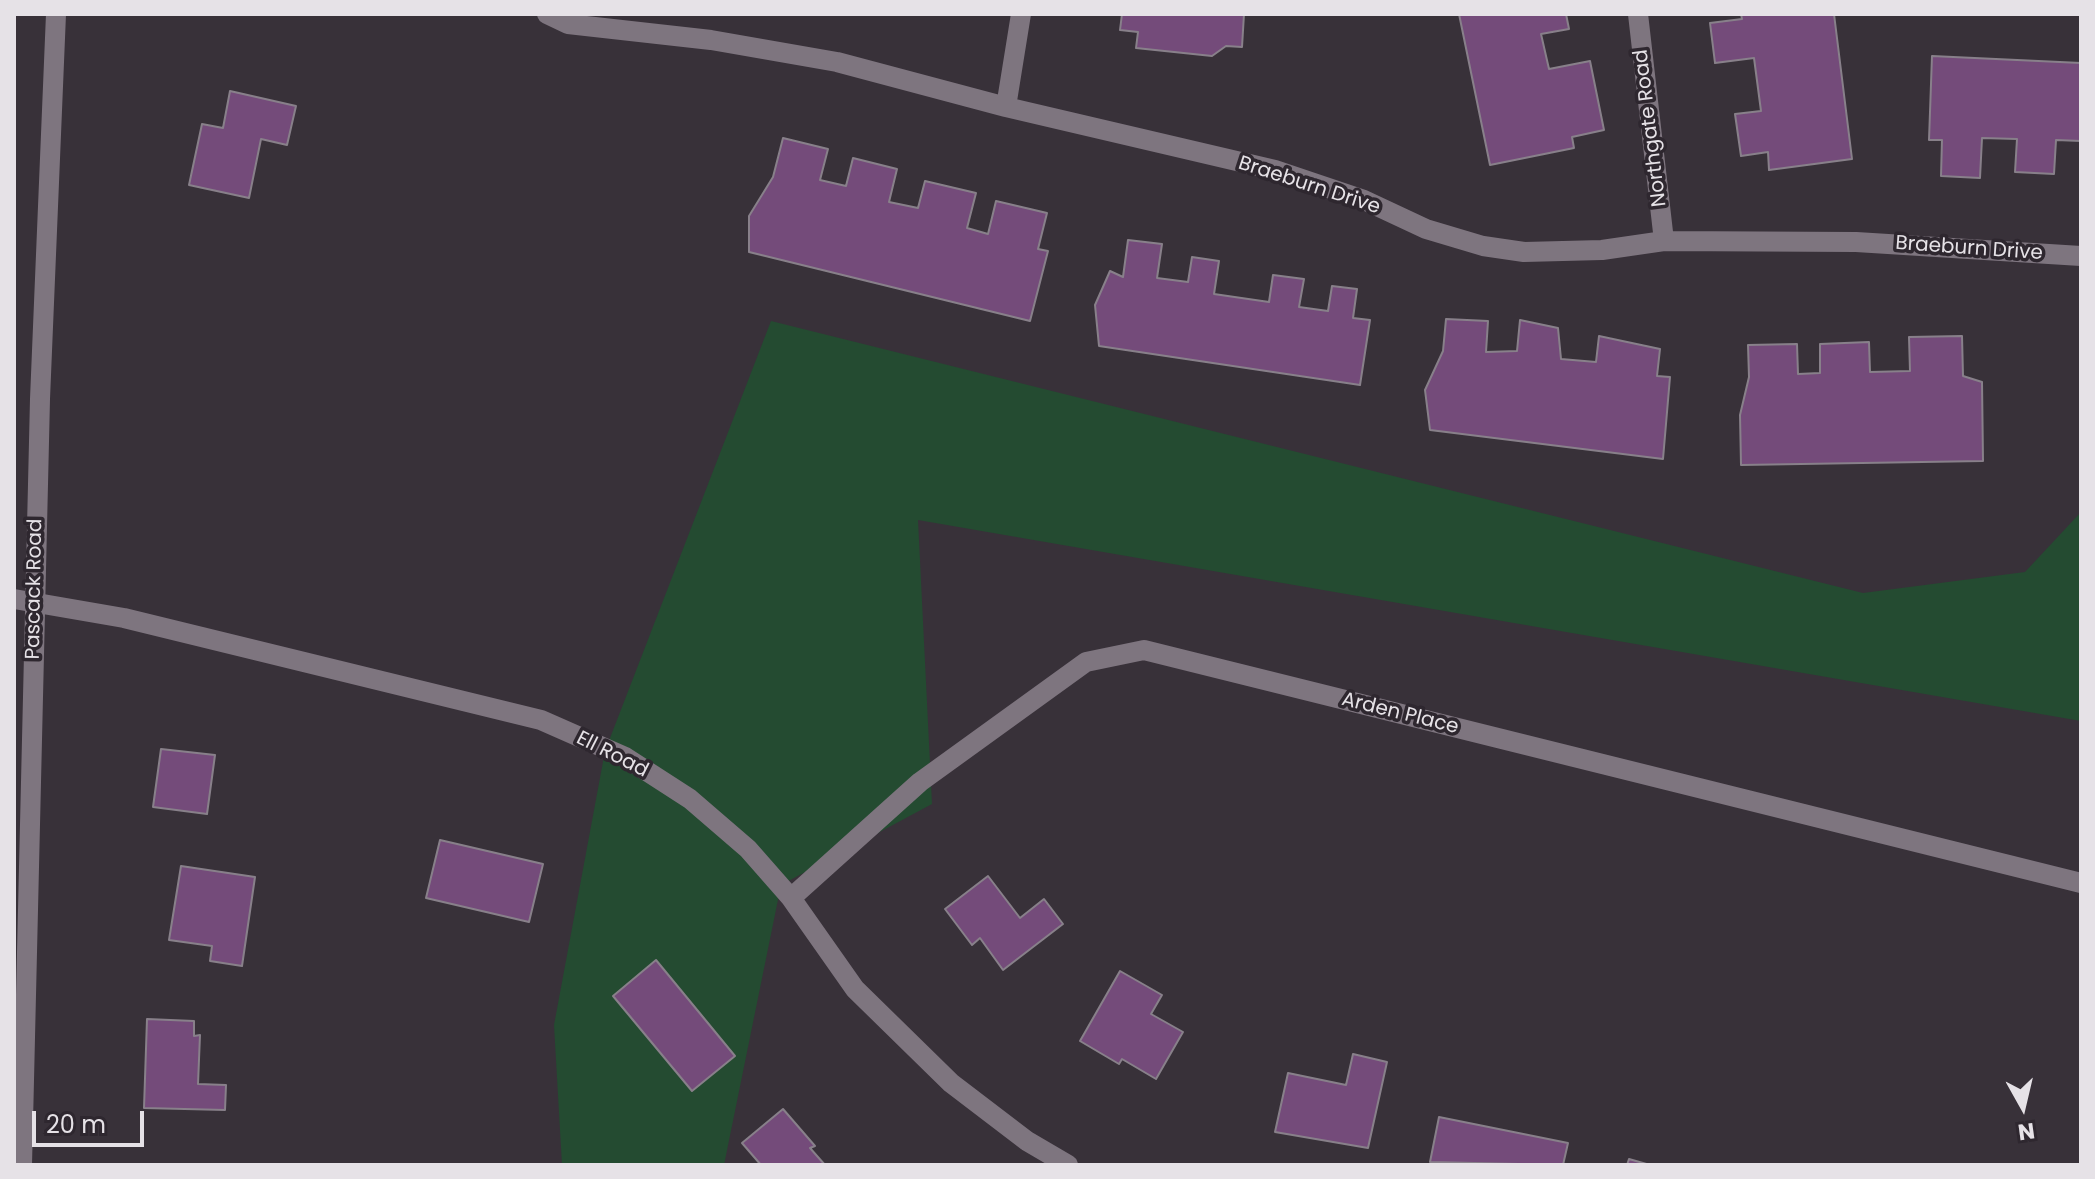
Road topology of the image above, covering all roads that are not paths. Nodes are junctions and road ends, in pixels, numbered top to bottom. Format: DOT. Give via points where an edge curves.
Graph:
graph roads {
  1 [pos="56,14"];
  2 [pos="547,14"];
  3 [pos="1021,14"];
  4 [pos="1638,14"];
  5 [pos="1006,107"];
  6 [pos="1664,241"];
  7 [pos="2081,256"];
  8 [pos="14,599"];
  9 [pos="35,602"];
  10 [pos="2081,883"];
  11 [pos="791,898"];
  12 [pos="22,1165"];
  13 [pos="1068,1165"];
  1 -- 9 [label="street, Pascack Road"];
  2 -- 5 [label="street, Braeburn Drive" via="568,24 711,40 837,62"];
  3 -- 5 [label="street"];
  4 -- 6 [label="street, Northgate Road"];
  5 -- 6 [label="street, Braeburn Drive" via="1275,170 1483,246 1524,252 1602,250"];
  6 -- 7 [label="street, Braeburn Drive" via="1856,242"];
  8 -- 9 [label="street, Ell Road"];
  9 -- 11 [label="street, Ell Road" via="124,618 541,720 625,757 690,799 748,849"];
  9 -- 12 [label="street, Pascack Road"];
  10 -- 11 [label="street, Arden Place" via="1144,650 1086,662 920,782"];
  11 -- 13 [label="street, Ell Road" via="855,989 891,1028 956,1088"];
}
